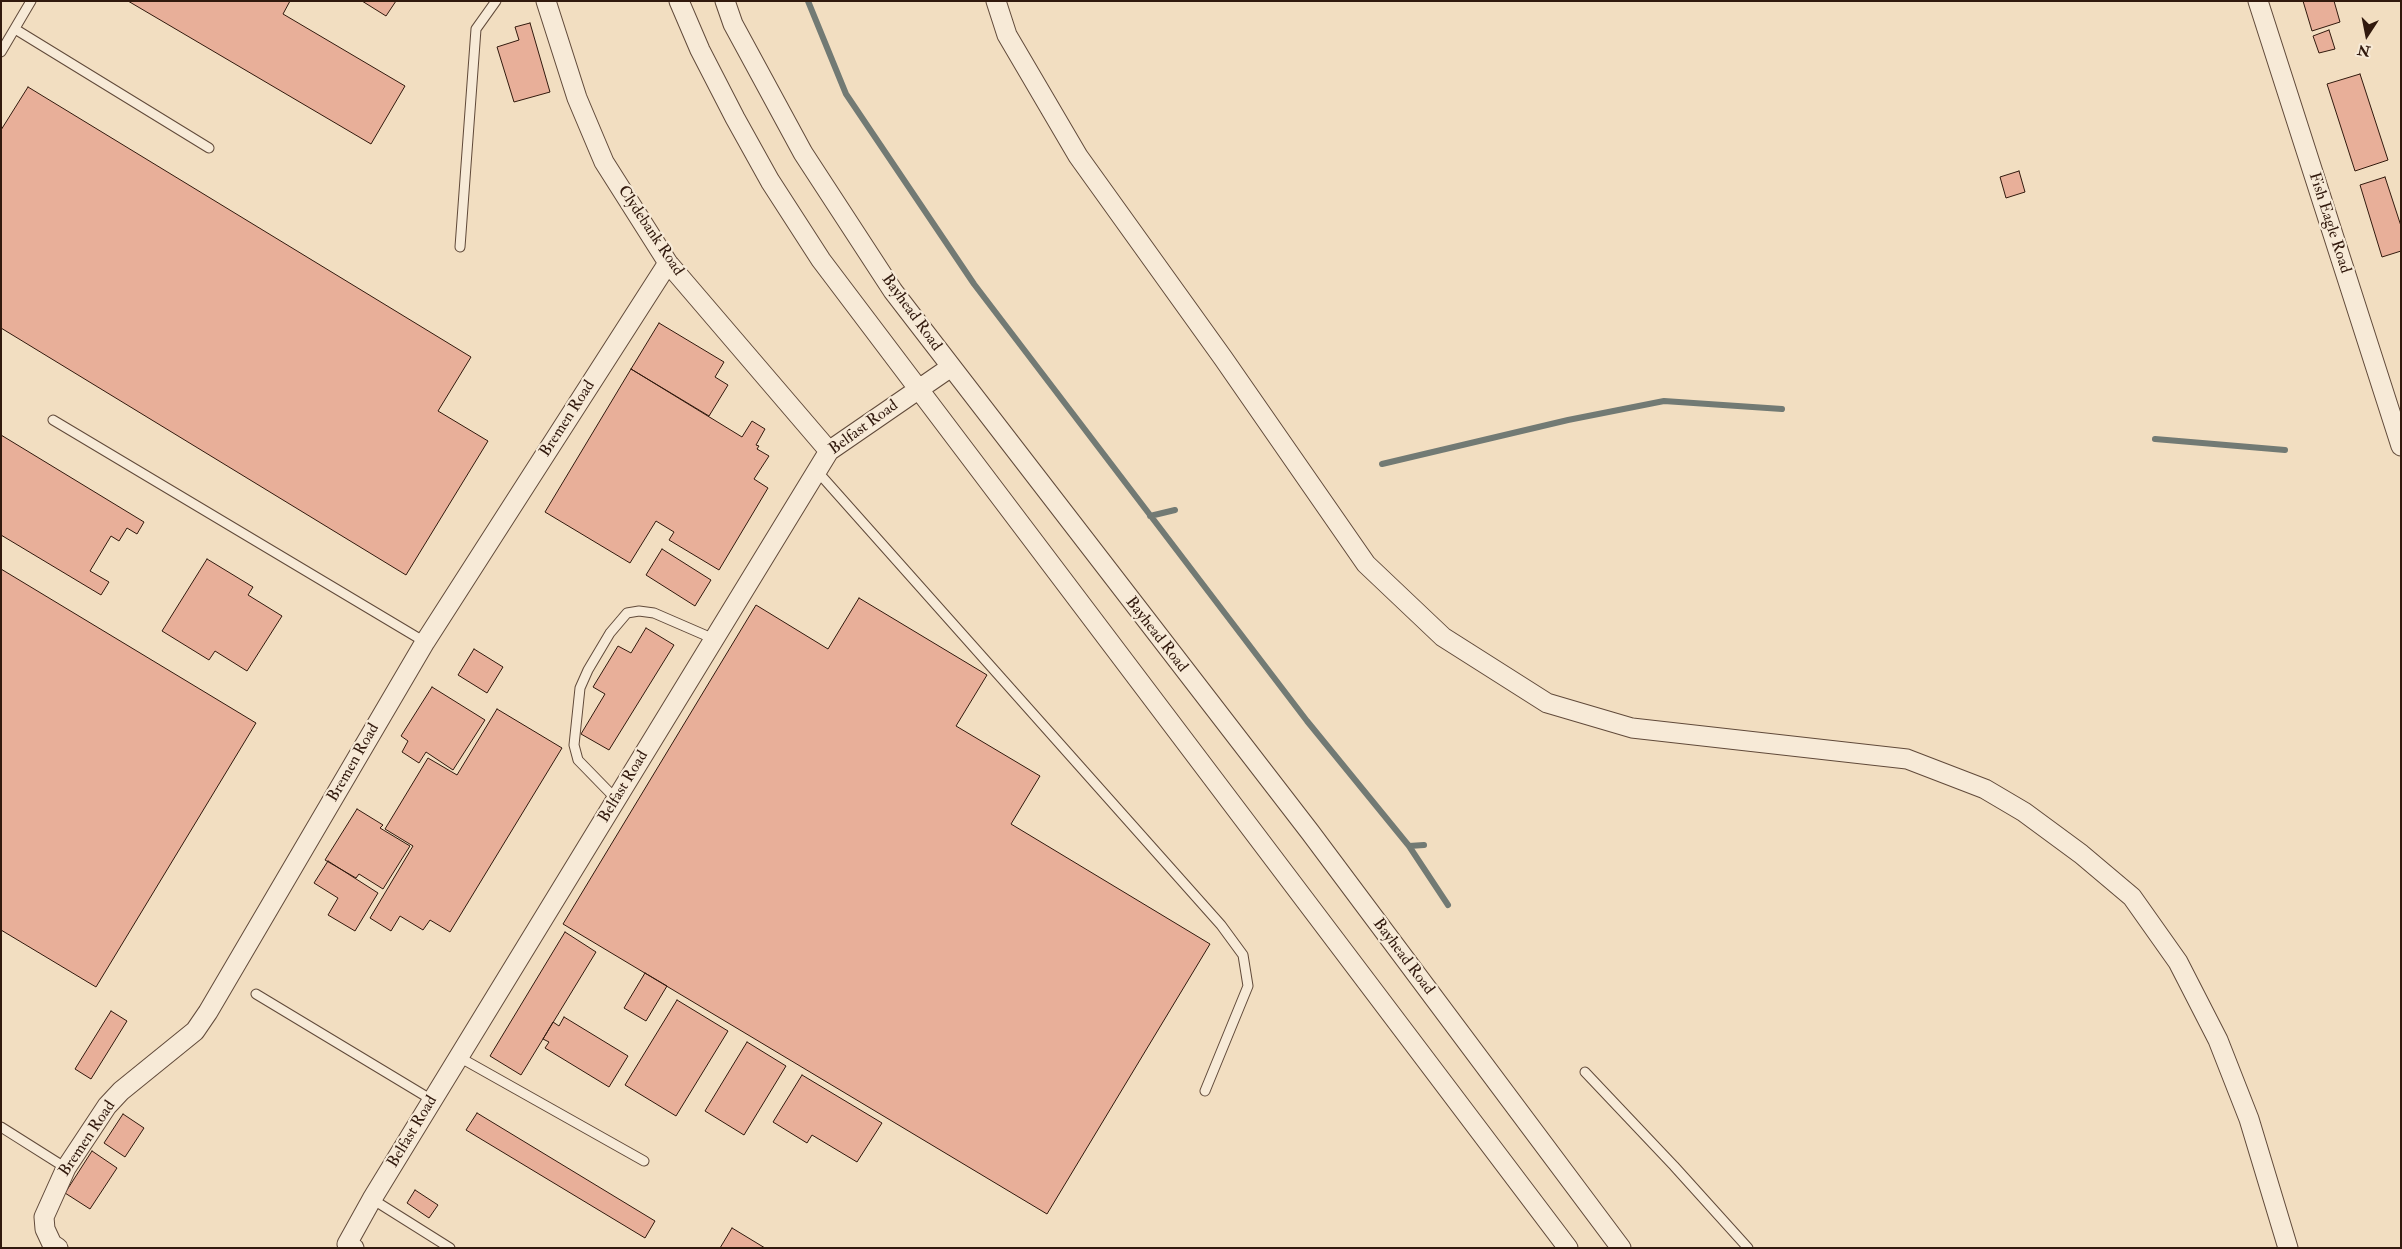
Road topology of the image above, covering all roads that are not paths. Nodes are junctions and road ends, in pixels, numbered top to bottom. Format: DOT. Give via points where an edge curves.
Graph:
graph roads {
  1 [pos="31,1"];
  2 [pos="496,1"];
  3 [pos="546,1"];
  4 [pos="679,1"];
  5 [pos="725,1"];
  6 [pos="996,1"];
  7 [pos="2258,1"];
  8 [pos="15,29"];
  9 [pos="1,52"];
  10 [pos="210,148"];
  11 [pos="460,247"];
  12 [pos="668,263"];
  13 [pos="950,366"];
  14 [pos="918,388"];
  15 [pos="53,420"];
  16 [pos="2401,446"];
  17 [pos="829,451"];
  18 [pos="816,471"];
  19 [pos="714,639"];
  20 [pos="425,642"];
  21 [pos="616,799"];
  22 [pos="256,994"];
  23 [pos="459,1056"];
  24 [pos="1585,1072"];
  25 [pos="1205,1091"];
  26 [pos="432,1100"];
  27 [pos="1,1127"];
  28 [pos="644,1161"];
  29 [pos="66,1168"];
  30 [pos="372,1199"];
  31 [pos="349,1247"];
  32 [pos="58,1248"];
  33 [pos="450,1248"];
  34 [pos="1568,1248"];
  35 [pos="1621,1248"];
  36 [pos="1748,1248"];
  37 [pos="2288,1248"];
  1 -- 8 [label="lane"];
  2 -- 11 [label="lane" via="476,29"];
  3 -- 12 [label="street, Clydebank Road" via="577,98 604,162"];
  4 -- 14 [label="street" via="704,58 770,181 821,260"];
  5 -- 13 [label="street, Bayhead Road" via="733,24 803,154 893,291"];
  6 -- 37 [label="street" via="1007,35 1078,156 1366,564 1443,637 1547,703 1632,728 1907,760 1985,789 2024,812 2081,854 2132,898 2178,962 2218,1040 2248,1120"];
  7 -- 16 [label="street, Fish Eagle Road"];
  8 -- 9 [label="lane"];
  8 -- 10 [label="lane"];
  12 -- 17 [label="street, Clydebank Road"];
  12 -- 20 [label="street, Bremen Road"];
  13 -- 14 [label="street, Belfast Road"];
  13 -- 35 [label="street, Bayhead Road" via="1310,832"];
  14 -- 17 [label="street, Belfast Road"];
  14 -- 34 [label="street"];
  15 -- 20 [label="lane"];
  17 -- 18 [label="street, Belfast Road"];
  18 -- 19 [label="street, Belfast Road"];
  18 -- 25 [label="lane" via="1221,925 1243,955 1248,986"];
  19 -- 21 [label="street, Belfast Road"];
  19 -- 21 [label="lane" via="654,612 639,611 627,613 610,633 580,688 574,745 578,760"];
  20 -- 29 [label="street, Bremen Road" via="208,1012 195,1030 107,1106"];
  21 -- 23 [label="street, Belfast Road"];
  22 -- 26 [label="lane"];
  23 -- 26 [label="street, Belfast Road"];
  23 -- 28 [label="lane"];
  24 -- 36 [label="lane"];
  26 -- 30 [label="street, Belfast Road"];
  27 -- 29 [label="lane"];
  29 -- 32 [label="street, Bremen Road" via="44,1217 45,1229 52,1244"];
  30 -- 31 [label="street, Belfast Road"];
  30 -- 33 [label="lane"];
}
